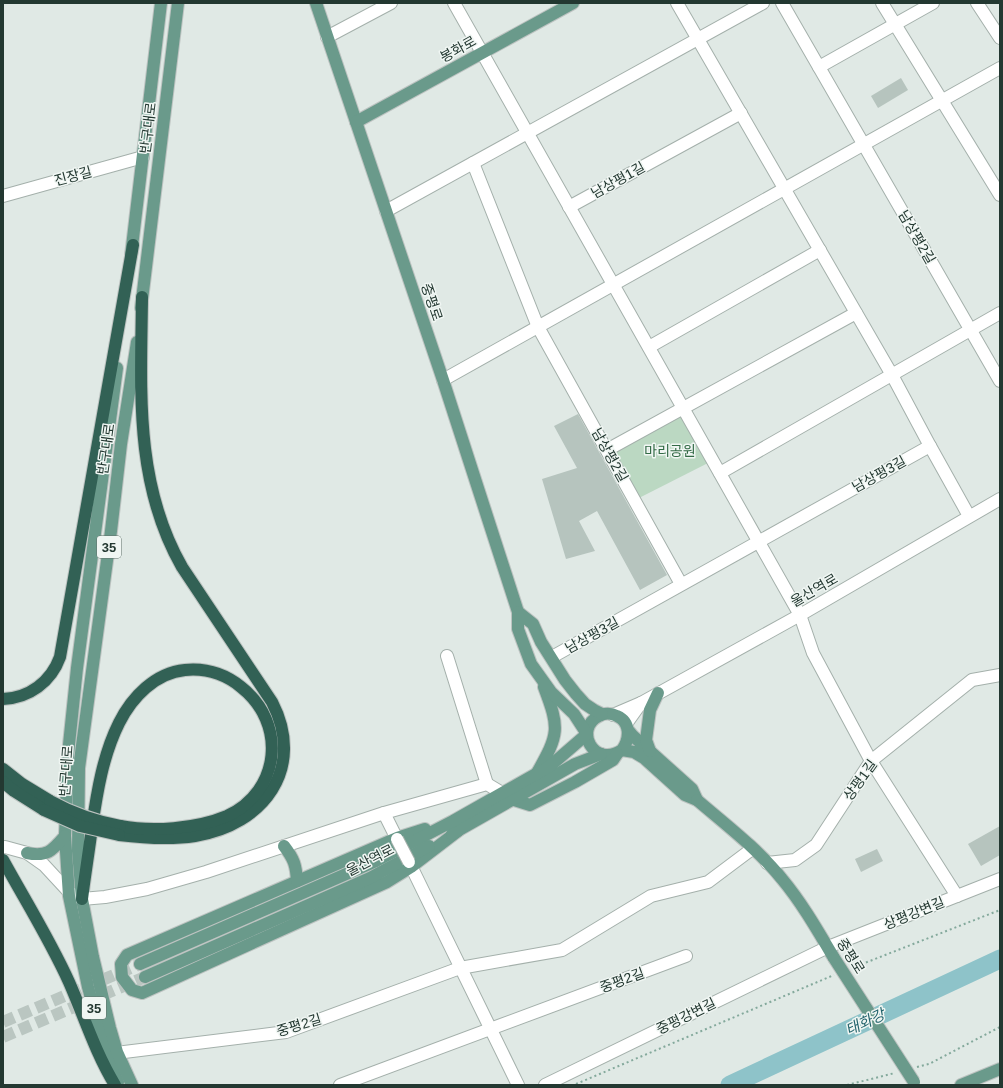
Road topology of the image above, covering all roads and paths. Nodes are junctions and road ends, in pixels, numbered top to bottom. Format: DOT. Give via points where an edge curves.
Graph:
graph roads {
  1 [pos="162,3"];
  2 [pos="178,3"];
  3 [pos="316,3"];
  4 [pos="391,3"];
  5 [pos="454,3"];
  6 [pos="573,3"];
  7 [pos="677,3"];
  8 [pos="763,3"];
  9 [pos="782,3"];
  10 [pos="882,3"];
  11 [pos="933,3"];
  12 [pos="976,3"];
  13 [pos="895,24"];
  14 [pos="326,37"];
  15 [pos="1000,38"];
  16 [pos="698,39"];
  17 [pos="483,53"];
  18 [pos="819,67"];
  19 [pos="1000,68"];
  20 [pos="942,100"];
  21 [pos="740,113"];
  22 [pos="356,122"];
  23 [pos="528,133"];
  24 [pos="863,144"];
  25 [pos="143,157"];
  26 [pos="473,163"];
  27 [pos="784,189"];
  28 [pos="1000,194"];
  29 [pos="3,196"];
  30 [pos="570,207"];
  31 [pos="386,211"];
  32 [pos="133,245"];
  33 [pos="820,250"];
  34 [pos="613,284"];
  35 [pos="142,297"];
  36 [pos="856,313"];
  37 [pos="1000,313"];
  38 [pos="538,326"];
  39 [pos="971,330"];
  40 [pos="649,347"];
  41 [pos="892,375"];
  42 [pos="443,380"];
  43 [pos="1000,381"];
  44 [pos="683,408"];
  45 [pos="930,446"];
  46 [pos="607,450"];
  47 [pos="720,473"];
  48 [pos="1000,499"];
  49 [pos="970,516"];
  50 [pos="758,542"];
  51 [pos="681,584"];
  52 [pos="518,612"];
  53 [pos="800,615"];
  54 [pos="447,656"];
  55 [pos="552,657"];
  56 [pos="1000,675"];
  57 [pos="541,679"];
  58 [pos="658,693"];
  59 [pos="3,699"];
  60 [pos="641,703"];
  61 [pos="608,714"];
  62 [pos="627,727"];
  63 [pos="587,734"];
  64 [pos="650,751"];
  65 [pos="619,752"];
  66 [pos="601,754"];
  67 [pos="871,761"];
  68 [pos="3,769"];
  69 [pos="536,774"];
  70 [pos="3,782"];
  71 [pos="487,784"];
  72 [pos="507,796"];
  73 [pos="697,800"];
  74 [pos="47,806"];
  75 [pos="384,813"];
  76 [pos="455,826"];
  77 [pos="119,830"];
  78 [pos="64,836"];
  79 [pos="397,839"];
  80 [pos="284,846"];
  81 [pos="5,847"];
  82 [pos="752,849"];
  83 [pos="27,853"];
  84 [pos="3,860"];
  85 [pos="767,863"];
  86 [pos="410,865"];
  87 [pos="1000,879"];
  88 [pos="296,881"];
  89 [pos="69,892"];
  90 [pos="957,896"];
  91 [pos="82,899"];
  92 [pos="1000,910"];
  93 [pos="831,952"];
  94 [pos="686,956"];
  95 [pos="140,964"];
  96 [pos="460,968"];
  97 [pos="846,970"];
  98 [pos="839,973"];
  99 [pos="145,977"];
  100 [pos="1000,1027"];
  101 [pos="491,1029"];
  102 [pos="112,1053"];
  103 [pos="916,1068"];
  104 [pos="1000,1069"];
  105 [pos="902,1071"];
  106 [pos="915,1084"];
  107 [pos="115,1085"];
  108 [pos="119,1085"];
  109 [pos="132,1085"];
  110 [pos="340,1085"];
  111 [pos="518,1085"];
  112 [pos="545,1085"];
  113 [pos="573,1085"];
  114 [pos="847,1085"];
  115 [pos="961,1085"];
  1 -- 25 [label="main road, 반구대로 / 35"];
  2 -- 35 [label="main road, 반구대로 / 35"];
  3 -- 14 [label="main road, 중평로"];
  4 -- 14 [label="street"];
  5 -- 17 [label="street"];
  6 -- 17 [label="main road, 봉화로"];
  7 -- 16 [label="street"];
  8 -- 16 [label="street"];
  9 -- 18 [label="street"];
  10 -- 13 [label="street"];
  11 -- 13 [label="street"];
  12 -- 15 [label="street"];
  13 -- 18 [label="street"];
  13 -- 20 [label="street"];
  14 -- 22 [label="main road, 중평로"];
  16 -- 21 [label="street"];
  16 -- 23 [label="street"];
  17 -- 22 [label="main road, 봉화로"];
  17 -- 23 [label="street"];
  18 -- 24 [label="street, 남상평2길"];
  19 -- 20 [label="street"];
  20 -- 24 [label="street"];
  20 -- 28 [label="street"];
  21 -- 27 [label="street"];
  21 -- 30 [label="street, 남상평1길"];
  22 -- 31 [label="main road, 중평로"];
  23 -- 26 [label="street"];
  23 -- 30 [label="street"];
  24 -- 27 [label="street"];
  24 -- 39 [label="street, 남상평2길"];
  25 -- 29 [label="street, 진장길"];
  25 -- 32 [label="main road, 반구대로 / 35"];
  26 -- 31 [label="street"];
  26 -- 38 [label="street"];
  27 -- 33 [label="street"];
  27 -- 34 [label="street"];
  30 -- 34 [label="street"];
  31 -- 42 [label="main road, 중평로"];
  32 -- 59 [label="highway" via="62,650 55,669 41,685 22,695"];
  32 -- 78 [label="main road, 반구대로 / 35" via="77,668 68,754"];
  33 -- 36 [label="street"];
  33 -- 40 [label="street"];
  34 -- 38 [label="street"];
  34 -- 40 [label="street"];
  35 -- 77 [label="highway" via="142,426 146,466 155,506 182,567 272,702 281,726 284,749 282,766 273,788 256,809 242,820 188,837 167,838"];
  35 -- 91 [label="main road, 반구대로 / 35" via="79,768 78,851"];
  36 -- 41 [label="street"];
  36 -- 44 [label="street"];
  37 -- 39 [label="street"];
  38 -- 42 [label="street"];
  38 -- 46 [label="street, 남상평2길"];
  39 -- 41 [label="street"];
  39 -- 43 [label="street"];
  40 -- 44 [label="street"];
  41 -- 45 [label="street"];
  41 -- 47 [label="street"];
  42 -- 52 [label="main road, 중평로"];
  44 -- 46 [label="street"];
  44 -- 47 [label="street"];
  45 -- 49 [label="street"];
  45 -- 50 [label="street, 남상평3길"];
  46 -- 51 [label="street, 남상평2길"];
  47 -- 50 [label="street"];
  48 -- 49 [label="street, 울산역로"];
  49 -- 53 [label="street, 울산역로"];
  50 -- 51 [label="street, 남상평3길"];
  50 -- 53 [label="street"];
  51 -- 55 [label="street, 남상평3길"];
  52 -- 55 [label="main road" via="533,624 541,642"];
  52 -- 57 [label="main road, 중평로" via="518,628 531,664"];
  53 -- 58 [label="street, 울산역로"];
  53 -- 67 [label="street" via="813,653"];
  54 -- 71 [label="street"];
  55 -- 61 [label="main road" via="565,680 585,704"];
  56 -- 67 [label="street, 상평1길" via="972,680"];
  57 -- 63 [label="main road" via="574,714"];
  57 -- 69 [label="main road" via="553,711 555,730 553,741"];
  58 -- 60 [label="street, 울산역로"];
  58 -- 64 [label="main road" via="650,710 646,740"];
  60 -- 61 [label="street"];
  60 -- 62 [label="street"];
  61 -- 62 [label="main road" via="622,719"];
  61 -- 63 [label="main road" via="596,717 591,722"];
  62 -- 64 [label="main road"];
  62 -- 65 [label="main road" via="626,744"];
  63 -- 66 [label="main road" via="591,747"];
  63 -- 69 [label="main road, 울산역로" via="550,766"];
  64 -- 73 [label="main road" via="692,789"];
  65 -- 66 [label="main road"];
  65 -- 72 [label="main road" via="613,760 530,805"];
  65 -- 73 [label="main road" via="634,752 644,758 685,795"];
  66 -- 72 [label="main road, 울산역로"];
  67 -- 85 [label="street, 상평1길" via="816,845 795,860"];
  67 -- 90 [label="street"];
  68 -- 74 [label="highway"];
  69 -- 72 [label="main road, 울산역로"];
  70 -- 74 [label="highway" via="14,791"];
  71 -- 72 [label="street"];
  71 -- 75 [label="street"];
  72 -- 76 [label="main road, 울산역로"];
  73 -- 82 [label="main road, 중평로"];
  74 -- 77 [label="highway, bridge"];
  75 -- 79 [label="street"];
  75 -- 80 [label="street"];
  76 -- 79 [label="main road"];
  76 -- 86 [label="main road"];
  76 -- 95 [label="main road, 울산역로"];
  76 -- 99 [label="main road, 울산역로" via="370,878"];
  77 -- 91 [label="highway" via="191,826 228,815 250,799 266,778 273,750 268,723 251,696 220,674 182,670 162,677 146,687 132,702 119,723 102,768"];
  78 -- 83 [label="main road" via="55,848 46,854"];
  78 -- 89 [label="main road, 반구대로 / 35"];
  79 -- 86 [label="street, bridge"];
  79 -- 88 [label="main road"];
  80 -- 88 [label="main road" via="296,868"];
  80 -- 91 [label="street" via="147,889"];
  81 -- 83 [label="street"];
  82 -- 85 [label="main road, 중평로"];
  82 -- 96 [label="street, 중평2길" via="708,882 651,896 562,950"];
  83 -- 89 [label="street" via="44,865"];
  84 -- 107 [label="highway" via="49,941 100,1058"];
  85 -- 93 [label="main road, 중평로" via="800,902"];
  86 -- 88 [label="main road" via="387,882 142,993 132,990 122,977 121,964 127,955"];
  86 -- 96 [label="street"];
  87 -- 90 [label="street, 상평강변길"];
  89 -- 91 [label="street"];
  89 -- 102 [label="main road, 반구대로 / 35" via="88,987"];
  90 -- 93 [label="street, 상평강변길"];
  91 -- 102 [label="main road, 반구대로 / 35" via="110,1028"];
  92 -- 97 [label="path"];
  93 -- 106 [label="main road, 중평로, bridge"];
  93 -- 112 [label="street, 중평강변길"];
  94 -- 101 [label="street, 중평2길"];
  96 -- 101 [label="street"];
  96 -- 102 [label="street, 중평2길" via="286,1032"];
  98 -- 113 [label="path"];
  100 -- 103 [label="path" via="929,1064"];
  101 -- 110 [label="street, 중평2길"];
  101 -- 111 [label="street"];
  102 -- 108 [label="main road, 반구대로 / 35"];
  102 -- 109 [label="main road, 반구대로 / 35"];
  104 -- 115 [label="main road"];
  105 -- 114 [label="path"];
}
